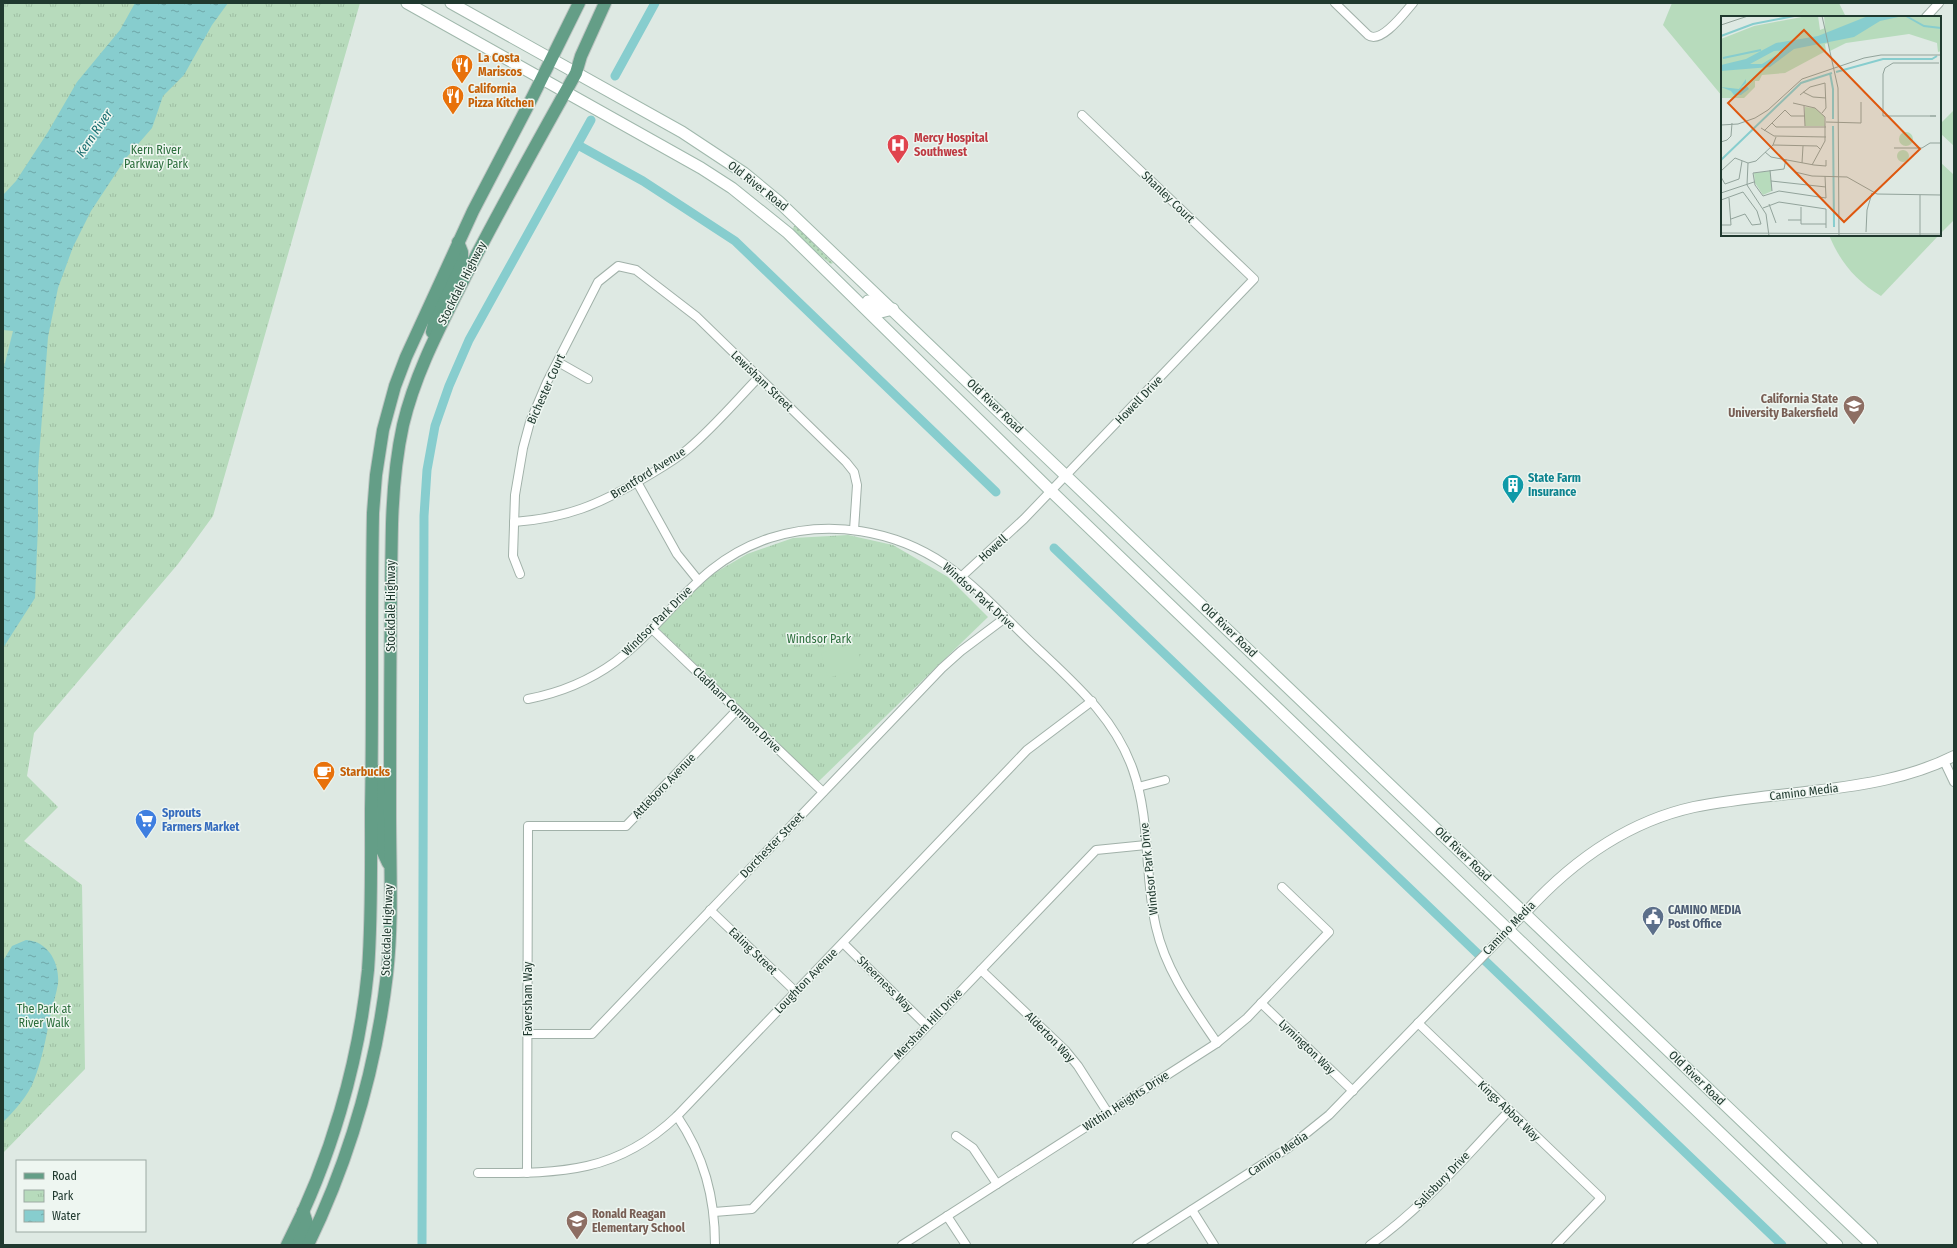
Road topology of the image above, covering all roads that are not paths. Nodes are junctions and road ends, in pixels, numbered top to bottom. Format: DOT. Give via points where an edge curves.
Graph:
graph roads {
  1 [pos="407,3"];
  2 [pos="451,3"];
  3 [pos="579,3"];
  4 [pos="605,3"];
  5 [pos="1335,3"];
  6 [pos="1414,3"];
  7 [pos="1939,3"];
  8 [pos="1927,16"];
  9 [pos="552,60"];
  10 [pos="576,73"];
  11 [pos="542,78"];
  12 [pos="566,91"];
  13 [pos="1082,115"];
  14 [pos="458,242"];
  15 [pos="618,266"];
  16 [pos="826,270"];
  17 [pos="1254,280"];
  18 [pos="893,309"];
  19 [pos="432,343"];
  20 [pos="558,362"];
  21 [pos="758,378"];
  22 [pos="588,379"];
  23 [pos="1067,475"];
  24 [pos="637,482"];
  25 [pos="1051,491"];
  26 [pos="1024,519"];
  27 [pos="514,522"];
  28 [pos="854,530"];
  29 [pos="520,574"];
  30 [pos="961,577"];
  31 [pos="698,580"];
  32 [pos="1005,618"];
  33 [pos="651,628"];
  34 [pos="528,699"];
  35 [pos="1092,701"];
  36 [pos="737,710"];
  37 [pos="1954,756"];
  38 [pos="1944,761"];
  39 [pos="372,769"];
  40 [pos="1165,780"];
  41 [pos="1954,782"];
  42 [pos="1138,787"];
  43 [pos="823,792"];
  44 [pos="528,826"];
  45 [pos="1146,845"];
  46 [pos="390,866"];
  47 [pos="1282,887"];
  48 [pos="710,910"];
  49 [pos="1525,913"];
  50 [pos="1509,929"];
  51 [pos="843,943"];
  52 [pos="981,970"];
  53 [pos="796,992"];
  54 [pos="1262,1003"];
  55 [pos="1418,1023"];
  56 [pos="927,1026"];
  57 [pos="528,1034"];
  58 [pos="1217,1043"];
  59 [pos="1353,1091"];
  60 [pos="1509,1111"];
  61 [pos="1108,1113"];
  62 [pos="678,1116"];
  63 [pos="956,1136"];
  64 [pos="478,1173"];
  65 [pos="527,1173"];
  66 [pos="997,1184"];
  67 [pos="1192,1210"];
  68 [pos="303,1211"];
  69 [pos="714,1212"];
  70 [pos="947,1216"];
  71 [pos="287,1245"];
  72 [pos="298,1245"];
  73 [pos="308,1245"];
  74 [pos="715,1245"];
  75 [pos="902,1245"];
  76 [pos="966,1245"];
  77 [pos="1137,1245"];
  78 [pos="1214,1245"];
  79 [pos="1370,1245"];
  80 [pos="1556,1245"];
  81 [pos="1837,1245"];
  82 [pos="1872,1245"];
  1 -- 11 [label="main road, Old River Road"];
  2 -- 9 [label="main road, Old River Road"];
  3 -- 9 [label="main road, Stockdale Highway"];
  4 -- 10 [label="main road, Stockdale Highway"];
  5 -- 6 [label="street" via="1372,38 1383,34"];
  7 -- 8 [label="street"];
  9 -- 10 [label="main road, Old River Road"];
  9 -- 11 [label="main road, Stockdale Highway"];
  10 -- 12 [label="main road, Stockdale Highway"];
  10 -- 18 [label="main road, Old River Road" via="682,132 744,173 801,221"];
  11 -- 12 [label="main road, Old River Road"];
  11 -- 14 [label="main road, Stockdale Highway"];
  12 -- 16 [label="main road, Old River Road" via="732,188 788,233"];
  12 -- 19 [label="main road, Stockdale Highway" via="492,224"];
  13 -- 17 [label="street, Shanley Court"];
  14 -- 19 [label="main road" via="462,262 433,324"];
  14 -- 39 [label="main road, Stockdale Highway" via="400,372 378,456 373,538"];
  15 -- 20 [label="street, Bichester Court" via="598,282"];
  15 -- 21 [label="street, Lewisham Street" via="636,270 674,298 697,317"];
  16 -- 18 [label="main road" via="844,277 878,310 884,312"];
  16 -- 25 [label="main road, Old River Road"];
  17 -- 23 [label="street, Howell Drive"];
  18 -- 23 [label="main road, Old River Road"];
  19 -- 46 [label="main road, Stockdale Highway" via="403,424 394,486 391,558"];
  20 -- 22 [label="street"];
  20 -- 27 [label="street, Bichester Court" via="538,402 522,448"];
  21 -- 24 [label="street, Brentford Avenue" via="686,450"];
  21 -- 28 [label="street, Lewisham Street" via="854,472 857,484"];
  23 -- 25 [label="street, Howell Drive"];
  23 -- 49 [label="main road, Old River Road"];
  24 -- 27 [label="street, Brentford Avenue" via="582,510 540,520"];
  24 -- 31 [label="street" via="678,554"];
  25 -- 26 [label="street, Howell Drive"];
  25 -- 50 [label="main road, Old River Road"];
  26 -- 30 [label="street, Howell"];
  27 -- 29 [label="street, Bichester Court" via="513,556"];
  28 -- 30 [label="street, Windsor Park Drive" via="912,546 930,555"];
  28 -- 31 [label="street, Windsor Park Drive" via="811,529 770,538 736,553"];
  30 -- 32 [label="street, Windsor Park Drive"];
  31 -- 33 [label="street, Windsor Park Drive"];
  32 -- 35 [label="street, Windsor Park Drive"];
  32 -- 43 [label="street, Dorchester Street" via="942,668"];
  33 -- 34 [label="street, Windsor Park Drive" via="632,648 599,673 561,691"];
  33 -- 36 [label="street, Cladham Common Drive"];
  35 -- 42 [label="street, Windsor Park Drive" via="1126,751"];
  35 -- 51 [label="street, Loughton Avenue" via="1027,750"];
  36 -- 43 [label="street, Cladham Common Drive"];
  36 -- 44 [label="street, Attleboro Avenue" via="626,826"];
  37 -- 38 [label="street, Camino Media"];
  38 -- 41 [label="street"];
  38 -- 49 [label="street, Camino Media" via="1920,771 1873,783 1719,802 1660,817 1628,831 1582,858"];
  39 -- 46 [label="main road" via="380,775 381,848"];
  39 -- 68 [label="main road, Stockdale Highway" via="370,931 366,984 358,1035 336,1124"];
  40 -- 42 [label="street"];
  42 -- 45 [label="street, Windsor Park Drive"];
  43 -- 48 [label="street, Dorchester Street"];
  44 -- 57 [label="street, Faversham Way"];
  45 -- 52 [label="street, Mersham Hill Drive" via="1096,850"];
  45 -- 58 [label="street, Windsor Park Drive" via="1152,909 1162,948 1177,982"];
  46 -- 73 [label="main road, Stockdale Highway" via="387,972 376,1043 348,1146 329,1199"];
  47 -- 54 [label="street, Within Heights Drive" via="1329,932"];
  48 -- 53 [label="street, Ealing Street"];
  48 -- 57 [label="street, Dorchester Street" via="592,1034"];
  49 -- 50 [label="street, Camino Media"];
  49 -- 82 [label="main road, Old River Road"];
  50 -- 55 [label="street, Camino Media"];
  50 -- 81 [label="main road, Old River Road"];
  51 -- 53 [label="street, Loughton Avenue"];
  51 -- 56 [label="street, Sheerness Way"];
  52 -- 56 [label="street, Mersham Hill Drive"];
  52 -- 61 [label="street, Alderton Way" via="1065,1050"];
  53 -- 62 [label="street, Loughton Avenue"];
  54 -- 58 [label="street, Within Heights Drive"];
  54 -- 59 [label="street, Lymington Way"];
  55 -- 59 [label="street, Camino Media"];
  55 -- 60 [label="street, Kings Abbot Way"];
  56 -- 69 [label="street, Mersham Hill Drive" via="752,1209"];
  57 -- 65 [label="street, Faversham Way"];
  58 -- 61 [label="street, Within Heights Drive"];
  59 -- 67 [label="street, Camino Media" via="1299,1140"];
  60 -- 79 [label="street, Salisbury Drive" via="1427,1197"];
  60 -- 80 [label="street, Kings Abbot Way" via="1601,1198"];
  61 -- 66 [label="street, Within Heights Drive"];
  62 -- 65 [label="street, Loughton Avenue" via="654,1136 615,1158 576,1169"];
  62 -- 69 [label="street" via="701,1159"];
  63 -- 66 [label="street" via="973,1148"];
  64 -- 65 [label="street, Loughton Avenue"];
  66 -- 70 [label="street, Within Heights Drive"];
  67 -- 77 [label="street, Camino Media"];
  67 -- 78 [label="street"];
  68 -- 71 [label="main road, Stockdale Highway"];
  68 -- 72 [label="main road" via="308,1223"];
  69 -- 74 [label="street"];
  70 -- 75 [label="street, Within Heights Drive"];
  70 -- 76 [label="street"];
}
